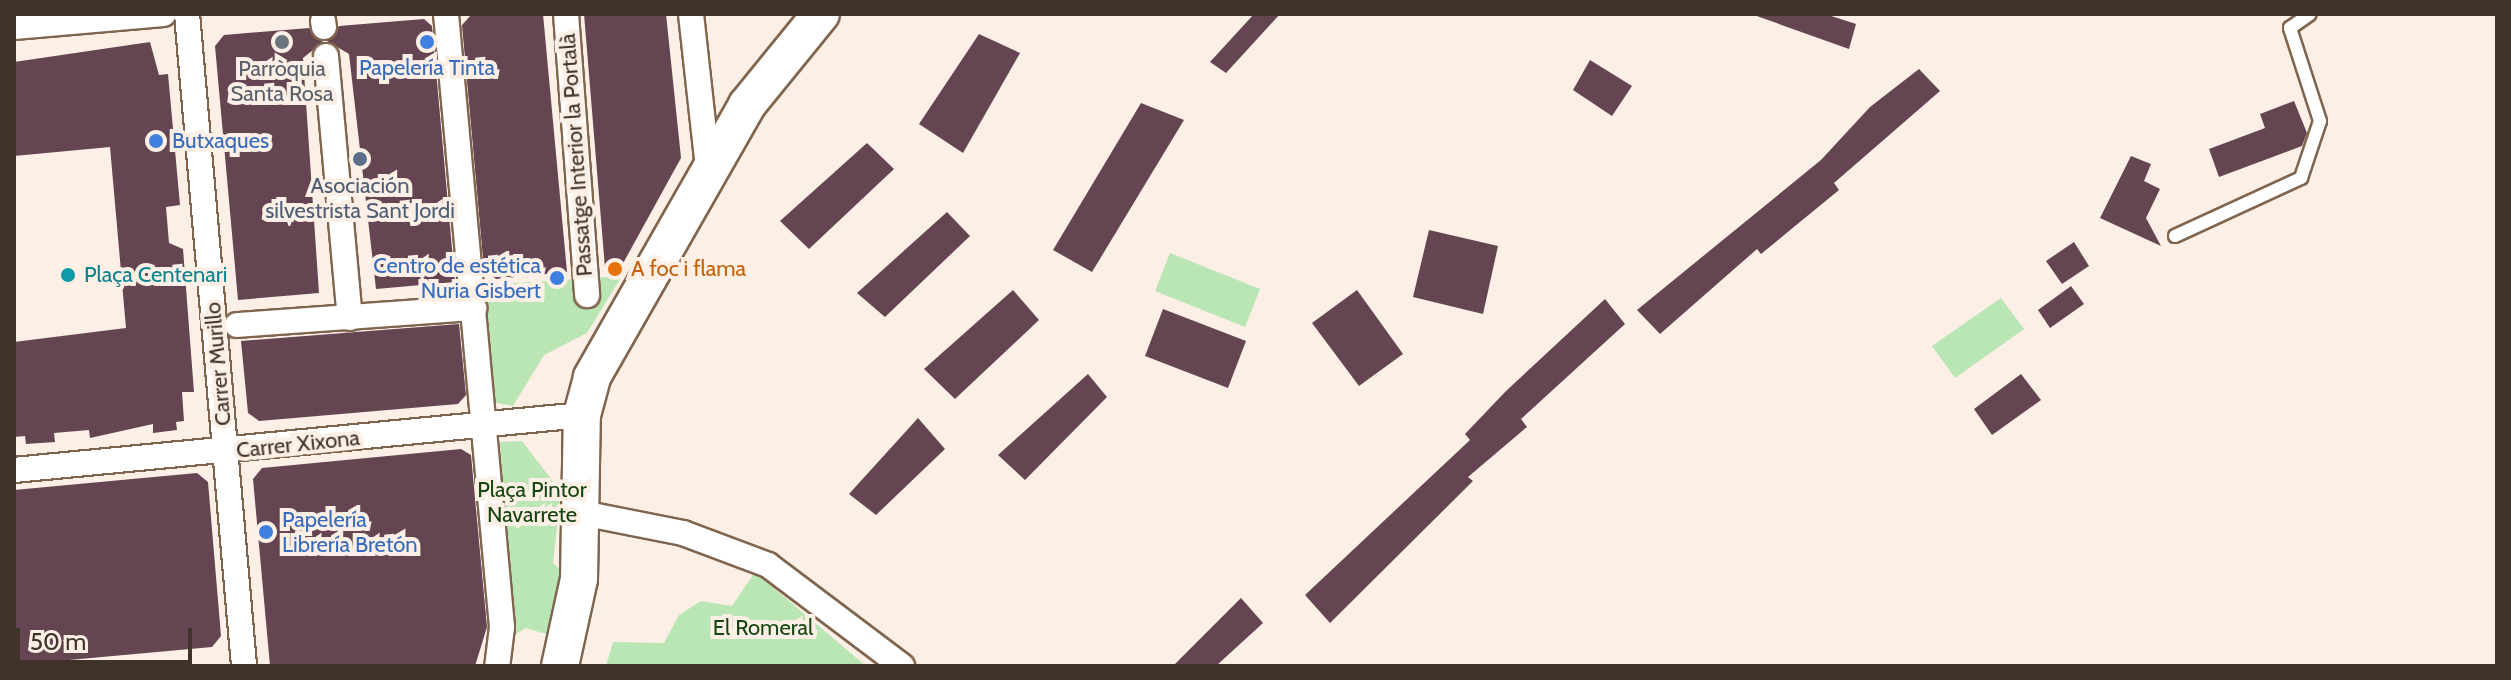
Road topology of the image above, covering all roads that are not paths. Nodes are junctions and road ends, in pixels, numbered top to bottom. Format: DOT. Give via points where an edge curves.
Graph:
graph roads {
  1 [pos="163,14"];
  2 [pos="187,14"];
  3 [pos="446,14"];
  4 [pos="566,14"];
  5 [pos="691,14"];
  6 [pos="821,14"];
  7 [pos="2310,14"];
  8 [pos="14,27"];
  9 [pos="326,56"];
  10 [pos="708,168"];
  11 [pos="2175,236"];
  12 [pos="587,295"];
  13 [pos="474,308"];
  14 [pos="350,318"];
  15 [pos="237,325"];
  16 [pos="582,415"];
  17 [pos="485,425"];
  18 [pos="225,451"];
  19 [pos="14,470"];
  20 [pos="582,513"];
  21 [pos="228,666"];
  22 [pos="244,666"];
  23 [pos="497,666"];
  24 [pos="560,666"];
  25 [pos="902,666"];
  1 -- 8 [label="street"];
  2 -- 18 [label="street, Carrer Murillo"];
  3 -- 13 [label="street"];
  4 -- 12 [label="street, Passatge Interior la Portalà"];
  5 -- 10 [label="street"];
  6 -- 10 [label="street" via="767,76"];
  7 -- 11 [label="lane" via="2290,28 2320,121 2301,178"];
  9 -- 14 [label="street"];
  10 -- 16 [label="street" via="602,355"];
  13 -- 14 [label="street"];
  13 -- 17 [label="street"];
  14 -- 15 [label="street"];
  16 -- 17 [label="street, Carrer Xixona"];
  16 -- 20 [label="street"];
  17 -- 18 [label="street, Carrer Xixona"];
  17 -- 23 [label="street" via="502,627"];
  18 -- 19 [label="street, Carrer Xixona"];
  18 -- 22 [label="street, Carrer Murillo"];
  20 -- 24 [label="street" via="579,579"];
  20 -- 25 [label="street" via="710,541 768,565"];
  21 -- 22 [label="street"];
}
